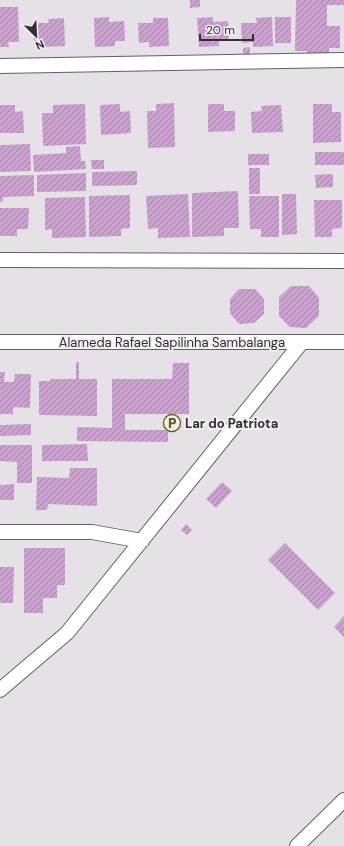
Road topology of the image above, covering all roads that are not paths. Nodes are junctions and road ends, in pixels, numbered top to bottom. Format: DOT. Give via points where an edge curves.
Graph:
graph roads {
  1 [pos="344,60"];
  2 [pos="0,66"];
  3 [pos="0,260"];
  4 [pos="344,261"];
  5 [pos="0,342"];
  6 [pos="302,342"];
  7 [pos="344,342"];
  8 [pos="0,532"];
  9 [pos="142,541"];
  10 [pos="0,690"];
  11 [pos="344,800"];
  12 [pos="297,846"];
  1 -- 2 [label="street"];
  3 -- 4 [label="street"];
  5 -- 6 [label="street, Alameda Rafael Sapilinha Sambalanga"];
  6 -- 7 [label="street, Alameda Rafael Sapilinha Sambalanga"];
  6 -- 9 [label="street"];
  8 -- 9 [label="street" via="92,532"];
  9 -- 10 [label="street" via="67,633"];
  11 -- 12 [label="street"];
}
